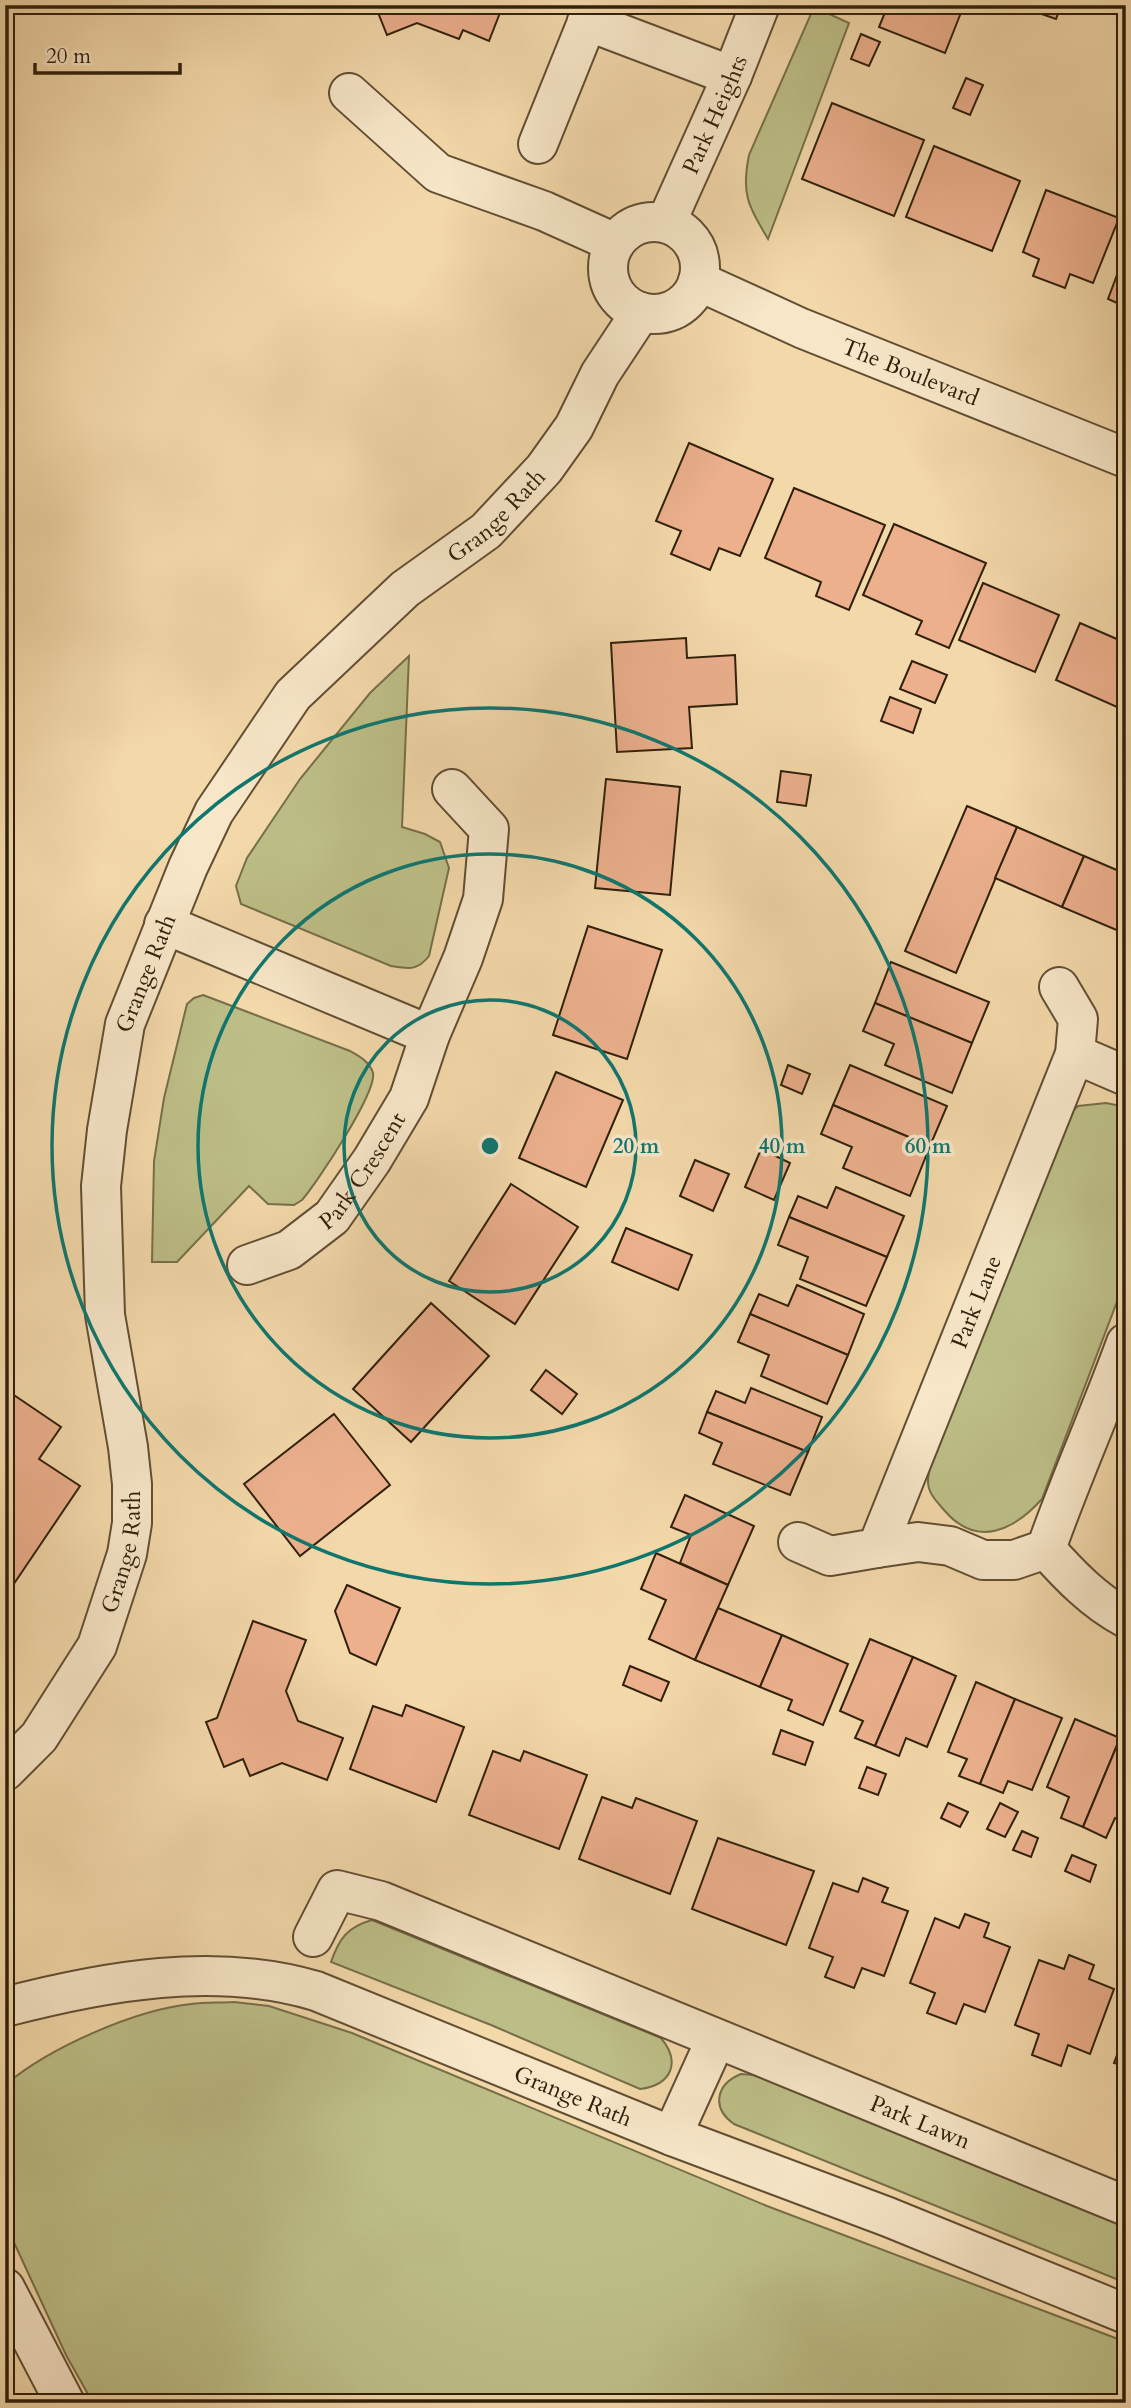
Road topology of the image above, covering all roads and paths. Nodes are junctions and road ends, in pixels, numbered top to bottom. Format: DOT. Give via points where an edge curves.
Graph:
graph roads {
  1 [pos="760,5"];
  2 [pos="591,13"];
  3 [pos="732,76"];
  4 [pos="349,93"];
  5 [pos="538,144"];
  6 [pos="666,223"];
  7 [pos="615,243"];
  8 [pos="698,281"];
  9 [pos="641,312"];
  10 [pos="1126,458"];
  11 [pos="452,789"];
  12 [pos="164,924"];
  13 [pos="1059,987"];
  14 [pos="430,1035"];
  15 [pos="1075,1054"];
  16 [pos="1126,1076"];
  17 [pos="247,1265"];
  18 [pos="1126,1343"];
  19 [pos="798,1542"];
  20 [pos="877,1548"];
  21 [pos="1046,1549"];
  22 [pos="1126,1618"];
  23 [pos="5,1771"];
  24 [pos="313,1937"];
  25 [pos="5,2007"];
  26 [pos="716,2039"];
  27 [pos="672,2136"];
  28 [pos="1126,2206"];
  29 [pos="5,2288"];
  30 [pos="1126,2314"];
  31 [pos="65,2403"];
  1 -- 3 [label="street, Park Heights"];
  2 -- 3 [label="street"];
  2 -- 5 [label="street"];
  3 -- 6 [label="street, Park Heights"];
  4 -- 7 [label="street" via="438,173 544,211"];
  6 -- 7 [label="street" via="637,225"];
  6 -- 8 [label="street" via="690,239 700,266"];
  7 -- 9 [label="street" via="609,256 611,284 623,301"];
  8 -- 9 [label="street" via="692,294 670,311"];
  8 -- 10 [label="street, The Boulevard" via="801,328"];
  9 -- 12 [label="street, Grange Rath" via="544,469 486,531 405,589 293,695 214,812"];
  11 -- 14 [label="street, Park Crescent" via="489,829 483,899"];
  12 -- 14 [label="street"];
  12 -- 23 [label="street, Grange Rath" via="125,1024 101,1186 105,1315 132,1484 127,1554 97,1646 40,1737"];
  13 -- 15 [label="street, Park Lane" via="1079,1018"];
  14 -- 17 [label="street, Park Crescent" via="409,1098 332,1217 289,1250"];
  15 -- 16 [label="street"];
  15 -- 20 [label="street, Park Lane"];
  18 -- 21 [label="street"];
  19 -- 20 [label="street" via="831,1556"];
  20 -- 21 [label="street" via="918,1542 950,1546 983,1560 1014,1560"];
  21 -- 22 [label="street" via="1074,1580"];
  24 -- 26 [label="street, Park Lawn" via="337,1890 381,1901"];
  25 -- 27 [label="street, Grange Rath" via="55,1994 174,1976 289,1983"];
  26 -- 27 [label="street"];
  26 -- 28 [label="street, Park Lawn"];
  27 -- 30 [label="street, Grange Rath"];
  29 -- 31 [label="street"];
}
